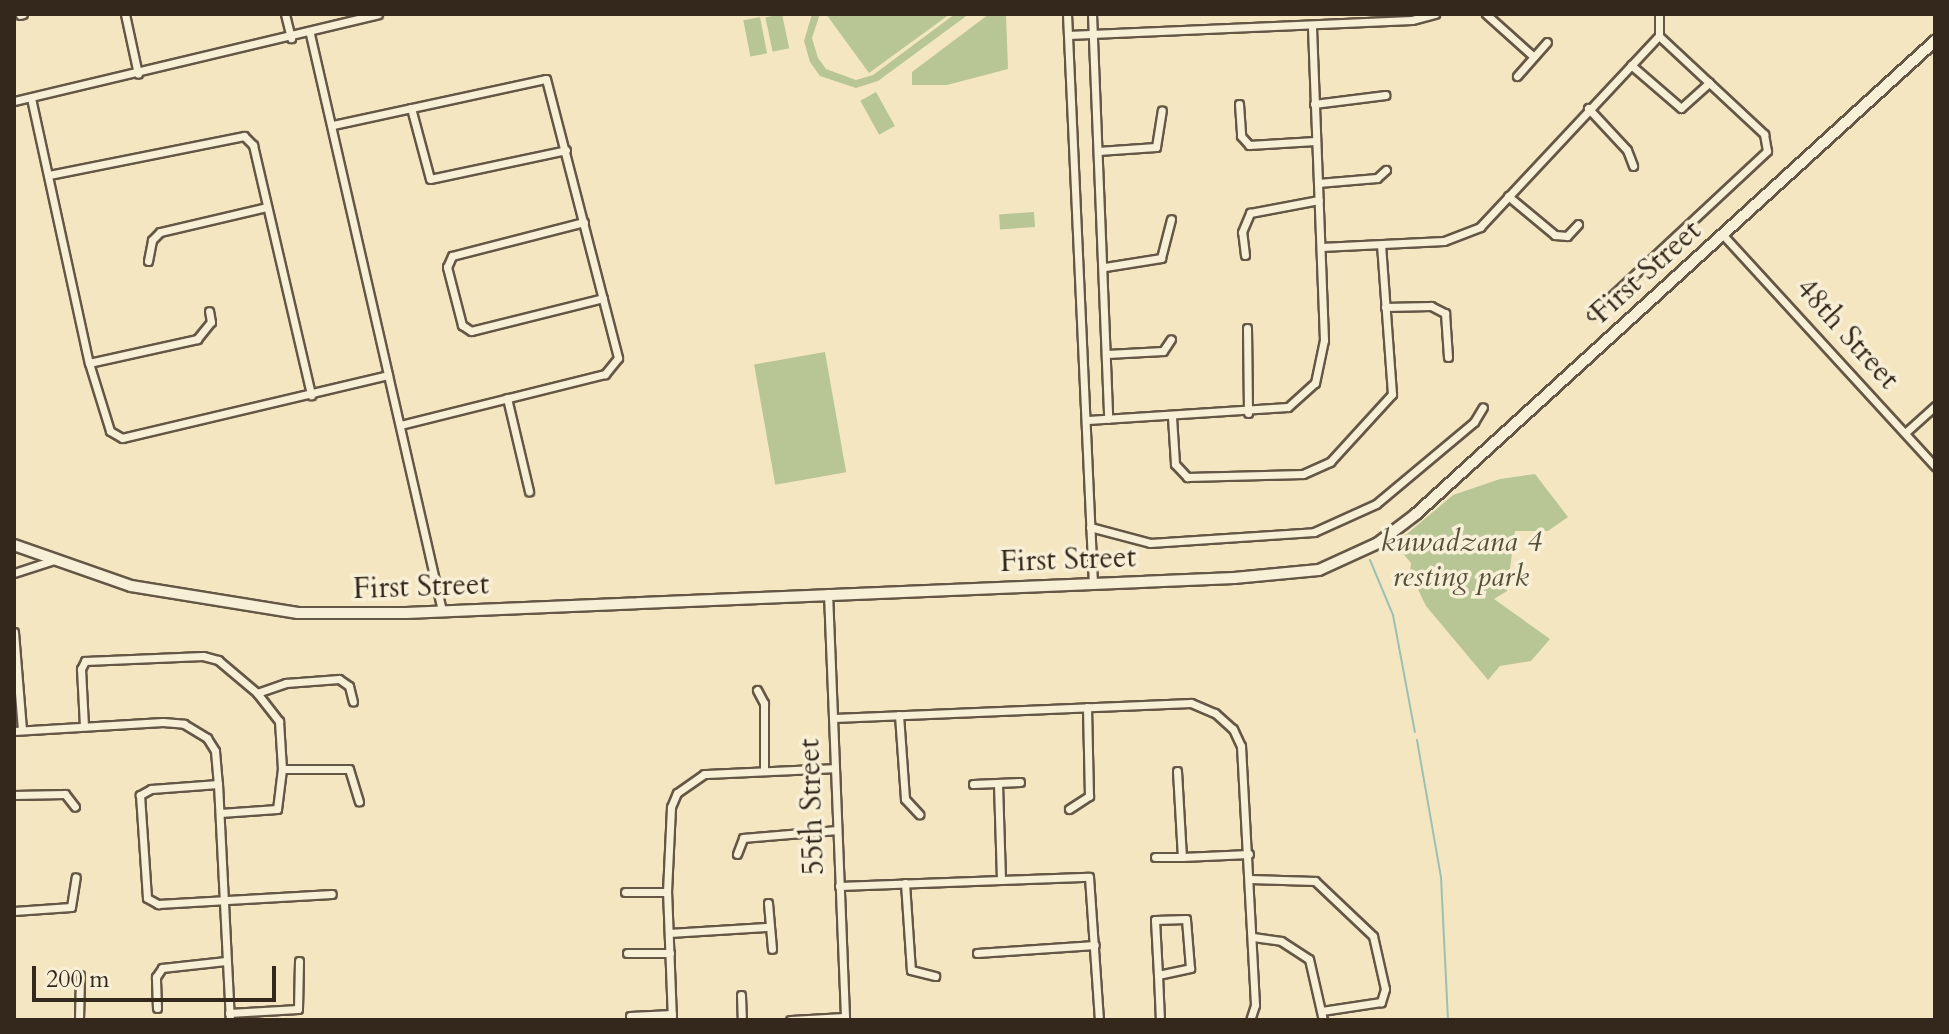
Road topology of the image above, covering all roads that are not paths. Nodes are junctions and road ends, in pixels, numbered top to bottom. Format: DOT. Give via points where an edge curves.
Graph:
graph roads {
  1 [pos="125,14"];
  2 [pos="285,14"];
  3 [pos="378,14"];
  4 [pos="1067,14"];
  5 [pos="1092,14"];
  6 [pos="1259,14"];
  7 [pos="1435,14"];
  8 [pos="1486,14"];
  9 [pos="1659,14"];
  10 [pos="1348,18"];
  11 [pos="1312,25"];
  12 [pos="1260,26"];
  13 [pos="310,34"];
  14 [pos="1092,34"];
  15 [pos="1068,35"];
  16 [pos="1659,36"];
  17 [pos="291,38"];
  18 [pos="1935,41"];
  19 [pos="1547,42"];
  20 [pos="1534,57"];
  21 [pos="1631,65"];
  22 [pos="138,74"];
  23 [pos="1517,76"];
  24 [pos="1709,83"];
  25 [pos="1385,95"];
  26 [pos="31,98"];
  27 [pos="14,101"];
  28 [pos="1239,104"];
  29 [pos="1314,104"];
  30 [pos="411,108"];
  31 [pos="1588,108"];
  32 [pos="1162,110"];
  33 [pos="333,125"];
  34 [pos="1315,141"];
  35 [pos="566,150"];
  36 [pos="1098,151"];
  37 [pos="1633,166"];
  38 [pos="1386,170"];
  39 [pos="49,175"];
  40 [pos="1318,183"];
  41 [pos="1508,196"];
  42 [pos="1319,200"];
  43 [pos="267,207"];
  44 [pos="1171,219"];
  45 [pos="584,222"];
  46 [pos="1578,224"];
  47 [pos="1723,235"];
  48 [pos="1381,245"];
  49 [pos="1321,247"];
  50 [pos="1245,255"];
  51 [pos="148,261"];
  52 [pos="1105,267"];
  53 [pos="603,298"];
  54 [pos="1385,307"];
  55 [pos="209,311"];
  56 [pos="1592,314"];
  57 [pos="1247,328"];
  58 [pos="1171,339"];
  59 [pos="1107,354"];
  60 [pos="1448,357"];
  61 [pos="89,363"];
  62 [pos="388,375"];
  63 [pos="311,395"];
  64 [pos="507,398"];
  65 [pos="1935,406"];
  66 [pos="1483,407"];
  67 [pos="1248,413"];
  68 [pos="1172,417"];
  69 [pos="1108,419"];
  70 [pos="1088,420"];
  71 [pos="400,425"];
  72 [pos="1905,433"];
  73 [pos="1935,466"];
  74 [pos="529,491"];
  75 [pos="1090,527"];
  76 [pos="14,545"];
  77 [pos="52,561"];
  78 [pos="14,573"];
  79 [pos="1093,584"];
  80 [pos="828,593"];
  81 [pos="442,611"];
  82 [pos="14,632"];
  83 [pos="757,690"];
  84 [pos="257,693"];
  85 [pos="353,702"];
  86 [pos="1087,707"];
  87 [pos="899,715"];
  88 [pos="834,718"];
  89 [pos="84,726"];
  90 [pos="18,730"];
  91 [pos="835,768"];
  92 [pos="282,769"];
  93 [pos="764,770"];
  94 [pos="1177,771"];
  95 [pos="1020,782"];
  96 [pos="218,784"];
  97 [pos="973,784"];
  98 [pos="998,784"];
  99 [pos="14,795"];
  100 [pos="359,801"];
  101 [pos="75,807"];
  102 [pos="1069,809"];
  103 [pos="220,813"];
  104 [pos="919,814"];
  105 [pos="837,830"];
  106 [pos="737,854"];
  107 [pos="1249,854"];
  108 [pos="1155,857"];
  109 [pos="1182,857"];
  110 [pos="76,877"];
  111 [pos="1001,878"];
  112 [pos="1250,879"];
  113 [pos="905,883"];
  114 [pos="839,886"];
  115 [pos="625,892"];
  116 [pos="667,892"];
  117 [pos="332,894"];
  118 [pos="224,900"];
  119 [pos="768,903"];
  120 [pos="14,911"];
  121 [pos="766,927"];
  122 [pos="669,933"];
  123 [pos="1253,937"];
  124 [pos="1095,945"];
  125 [pos="772,949"];
  126 [pos="627,953"];
  127 [pos="670,953"];
  128 [pos="977,953"];
  129 [pos="226,961"];
  130 [pos="299,961"];
  131 [pos="80,975"];
  132 [pos="1158,975"];
  133 [pos="935,976"];
  134 [pos="741,995"];
  135 [pos="157,1008"];
  136 [pos="1322,1011"];
  137 [pos="230,1016"];
  138 [pos="630,1016"];
  139 [pos="672,1017"];
  140 [pos="845,1018"];
  141 [pos="79,1020"];
  142 [pos="742,1020"];
  143 [pos="790,1020"];
  144 [pos="1099,1020"];
  145 [pos="1160,1020"];
  146 [pos="1250,1020"];
  147 [pos="1323,1020"];
  1 -- 22 [label="street"];
  2 -- 17 [label="street"];
  3 -- 13 [label="street"];
  4 -- 15 [label="street"];
  5 -- 14 [label="street"];
  6 -- 12 [label="street"];
  7 -- 10 [label="street"];
  8 -- 20 [label="street"];
  9 -- 16 [label="street"];
  10 -- 11 [label="street"];
  11 -- 12 [label="street"];
  11 -- 29 [label="street"];
  12 -- 14 [label="street"];
  13 -- 17 [label="street"];
  13 -- 33 [label="street"];
  14 -- 15 [label="street"];
  14 -- 36 [label="street"];
  15 -- 70 [label="street"];
  16 -- 21 [label="street"];
  16 -- 24 [label="street"];
  17 -- 22 [label="street"];
  18 -- 47 [label="street, First Street"];
  19 -- 20 [label="street"];
  20 -- 23 [label="street"];
  21 -- 24 [label="street" via="1681,108"];
  21 -- 31 [label="street"];
  22 -- 26 [label="street"];
  24 -- 56 [label="street" via="1764,134 1767,151"];
  25 -- 29 [label="street"];
  26 -- 27 [label="street"];
  26 -- 39 [label="street"];
  28 -- 34 [label="street" via="1241,136 1249,145"];
  29 -- 34 [label="street"];
  30 -- 33 [label="street"];
  30 -- 35 [label="street" via="546,79"];
  30 -- 35 [label="street" via="430,179"];
  31 -- 37 [label="street" via="1627,150"];
  31 -- 41 [label="street"];
  32 -- 36 [label="street" via="1156,147"];
  33 -- 62 [label="street"];
  34 -- 40 [label="street"];
  35 -- 45 [label="street"];
  36 -- 52 [label="street"];
  38 -- 40 [label="street" via="1377,178"];
  39 -- 43 [label="street" via="244,136 253,145"];
  39 -- 61 [label="street"];
  40 -- 42 [label="street"];
  41 -- 46 [label="street" via="1555,235 1567,236"];
  41 -- 48 [label="street" via="1480,227 1458,238"];
  42 -- 49 [label="street"];
  42 -- 50 [label="street" via="1250,213 1242,232"];
  43 -- 51 [label="street" via="160,232 152,240"];
  43 -- 63 [label="street"];
  44 -- 52 [label="street" via="1161,258"];
  45 -- 53 [label="street"];
  45 -- 53 [label="street" via="452,256 447,267 462,325 471,331"];
  47 -- 72 [label="street, 48th Street"];
  47 -- 79 [label="street, First Street" via="1378,543 1331,566 1301,573"];
  48 -- 49 [label="street"];
  48 -- 54 [label="street"];
  49 -- 67 [label="street" via="1323,354 1315,383 1288,407"];
  52 -- 59 [label="street"];
  53 -- 64 [label="street" via="618,358 614,369"];
  54 -- 60 [label="street" via="1431,306 1445,313"];
  54 -- 68 [label="street" via="1392,394 1318,469 1303,474 1182,475 1175,464"];
  55 -- 61 [label="street" via="209,328 197,339"];
  57 -- 67 [label="street"];
  58 -- 59 [label="street" via="1163,351"];
  59 -- 69 [label="street"];
  61 -- 63 [label="street" via="105,424 122,438"];
  62 -- 63 [label="street"];
  62 -- 71 [label="street"];
  64 -- 71 [label="street"];
  64 -- 74 [label="street"];
  65 -- 72 [label="street"];
  66 -- 75 [label="street" via="1474,422 1376,504 1314,532 1150,543"];
  67 -- 68 [label="street"];
  68 -- 69 [label="street"];
  69 -- 70 [label="street"];
  70 -- 75 [label="street"];
  71 -- 81 [label="street"];
  72 -- 73 [label="street, 48th Street"];
  75 -- 79 [label="street"];
  76 -- 77 [label="street, First Street"];
  77 -- 78 [label="street"];
  77 -- 81 [label="street, First Street" via="131,586 252,609 313,614"];
  79 -- 80 [label="street, First Street"];
  80 -- 81 [label="street, First Street"];
  80 -- 88 [label="street, 55th Street"];
  82 -- 90 [label="street"];
  83 -- 93 [label="street" via="764,703"];
  84 -- 85 [label="street" via="286,683 339,679 349,686"];
  84 -- 89 [label="street" via="209,656 90,659 81,669"];
  84 -- 92 [label="street" via="279,721"];
  86 -- 87 [label="street"];
  86 -- 102 [label="street" via="1089,796"];
  86 -- 107 [label="street" via="1191,703 1226,721 1241,746"];
  87 -- 88 [label="street"];
  87 -- 104 [label="street" via="905,799"];
  88 -- 91 [label="street, 55th Street"];
  89 -- 90 [label="street"];
  89 -- 96 [label="street" via="163,722 196,729 215,751"];
  91 -- 93 [label="street"];
  91 -- 105 [label="street, 55th Street"];
  92 -- 100 [label="street" via="349,769"];
  92 -- 103 [label="street" via="279,808"];
  93 -- 116 [label="street" via="704,774 677,793 671,807"];
  94 -- 109 [label="street"];
  95 -- 98 [label="street"];
  96 -- 103 [label="street"];
  96 -- 118 [label="street" via="142,792 143,873 145,894 154,903"];
  97 -- 98 [label="street"];
  98 -- 111 [label="street"];
  99 -- 101 [label="street" via="65,794"];
  103 -- 118 [label="street"];
  105 -- 106 [label="street" via="743,838"];
  105 -- 114 [label="street, 55th Street"];
  107 -- 109 [label="street"];
  107 -- 112 [label="street"];
  108 -- 109 [label="street"];
  110 -- 120 [label="street" via="71,907"];
  111 -- 113 [label="street"];
  111 -- 124 [label="street" via="1089,877"];
  112 -- 123 [label="street"];
  112 -- 136 [label="street" via="1315,881 1373,936 1385,989 1381,1002"];
  113 -- 114 [label="street"];
  113 -- 133 [label="street" via="911,970"];
  114 -- 140 [label="street, 55th Street"];
  115 -- 116 [label="street"];
  116 -- 122 [label="street"];
  117 -- 118 [label="street"];
  118 -- 129 [label="street"];
  119 -- 121 [label="street"];
  121 -- 122 [label="street"];
  121 -- 125 [label="street"];
  122 -- 127 [label="street"];
  123 -- 136 [label="street" via="1281,941 1309,959"];
  123 -- 146 [label="street" via="1255,1005"];
  124 -- 128 [label="street"];
  124 -- 144 [label="street"];
  126 -- 127 [label="street"];
  127 -- 139 [label="street"];
  129 -- 135 [label="street" via="162,968 156,977"];
  129 -- 137 [label="street"];
  130 -- 137 [label="street" via="298,1009"];
  131 -- 141 [label="street"];
  132 -- 132 [label="street" via="1155,920 1186,919 1190,968"];
  132 -- 145 [label="street"];
  134 -- 142 [label="street"];
  136 -- 147 [label="street"];
  138 -- 139 [label="street"];
  140 -- 143 [label="street"];
}
